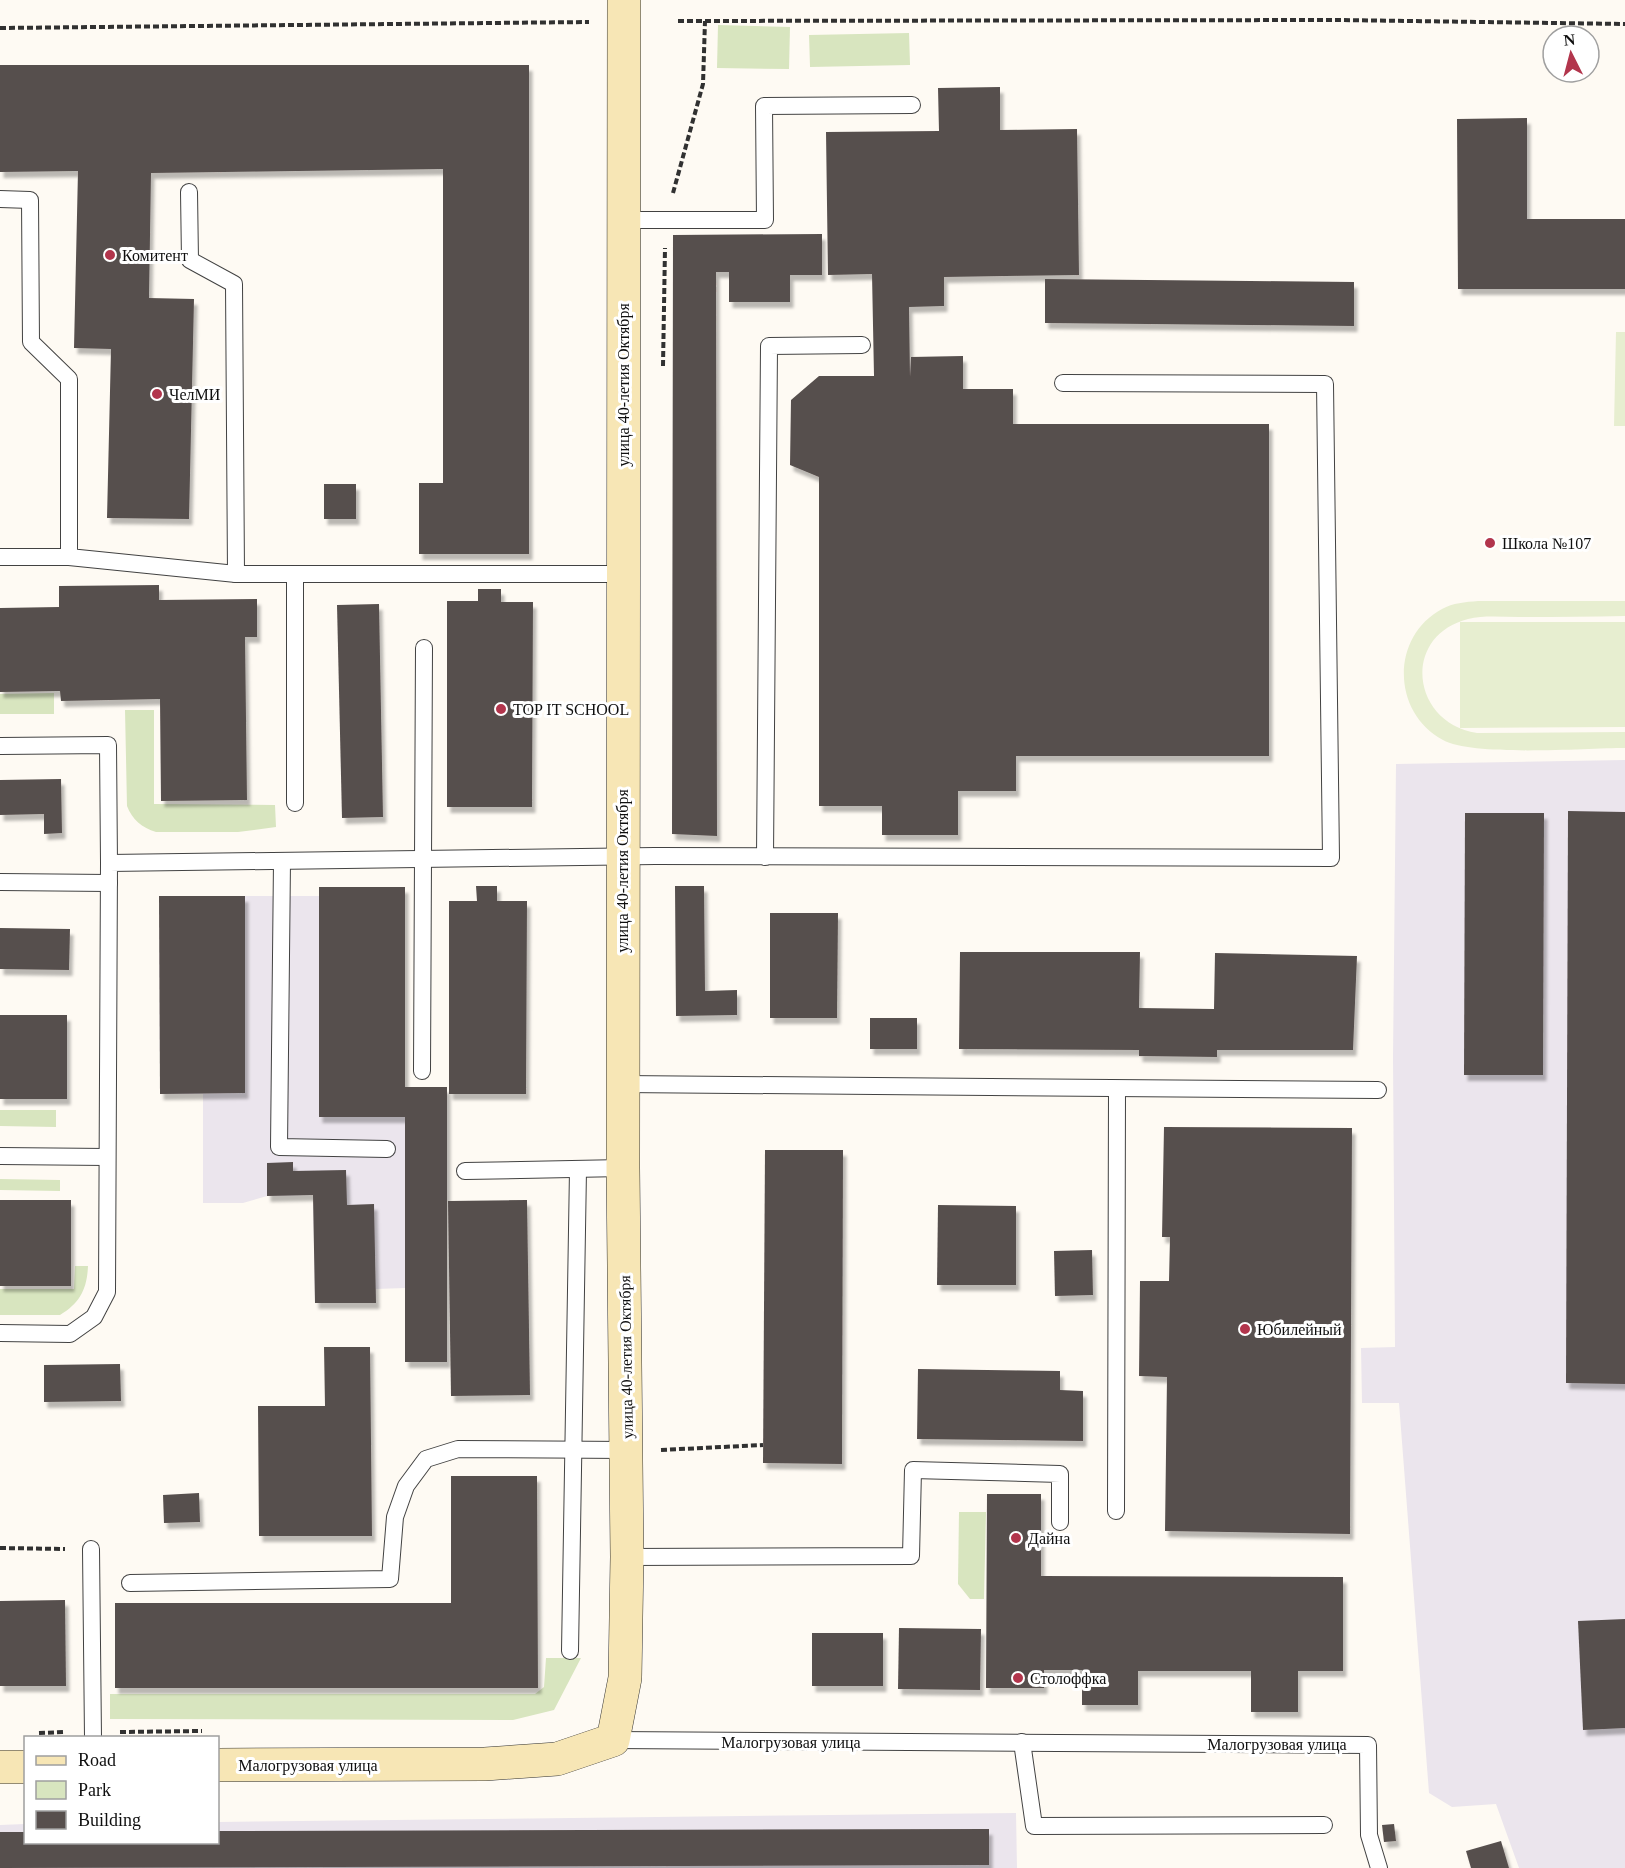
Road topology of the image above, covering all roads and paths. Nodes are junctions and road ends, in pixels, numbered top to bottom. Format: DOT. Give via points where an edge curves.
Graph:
graph roads {
  1 [pos="624,0"];
  2 [pos="678,21"];
  3 [pos="705,21"];
  4 [pos="590,22"];
  5 [pos="1625,24"];
  6 [pos="0,28"];
  7 [pos="912,105"];
  8 [pos="189,192"];
  9 [pos="0,200"];
  10 [pos="624,220"];
  11 [pos="665,220"];
  12 [pos="862,345"];
  13 [pos="663,373"];
  14 [pos="1063,383"];
  15 [pos="0,557"];
  16 [pos="69,558"];
  17 [pos="236,574"];
  18 [pos="295,574"];
  19 [pos="622,574"];
  20 [pos="424,648"];
  21 [pos="0,746"];
  22 [pos="295,803"];
  23 [pos="622,857"];
  24 [pos="765,857"];
  25 [pos="424,859"];
  26 [pos="282,861"];
  27 [pos="109,863"];
  28 [pos="0,882"];
  29 [pos="109,884"];
  30 [pos="422,1071"];
  31 [pos="622,1084"];
  32 [pos="1117,1089"];
  33 [pos="1378,1090"];
  34 [pos="387,1149"];
  35 [pos="0,1156"];
  36 [pos="107,1157"];
  37 [pos="623,1168"];
  38 [pos="578,1170"];
  39 [pos="465,1171"];
  40 [pos="0,1333"];
  41 [pos="663,1438"];
  42 [pos="764,1445"];
  43 [pos="574,1450"];
  44 [pos="628,1450"];
  45 [pos="663,1450"];
  46 [pos="1116,1511"];
  47 [pos="1060,1522"];
  48 [pos="0,1548"];
  49 [pos="91,1549"];
  50 [pos="627,1557"];
  51 [pos="130,1583"];
  52 [pos="570,1651"];
  53 [pos="212,1731"];
  54 [pos="35,1733"];
  55 [pos="93,1735"];
  56 [pos="614,1740"];
  57 [pos="1022,1742"];
  58 [pos="219,1765"];
  59 [pos="0,1767"];
  60 [pos="24,1767"];
  61 [pos="1324,1825"];
  62 [pos="1379,1868"];
  1 -- 10 [label="street, улица 40-летия Октября"];
  2 -- 3 [label="path"];
  3 -- 5 [label="path" via="1337,20"];
  3 -- 11 [label="path" via="703,84"];
  4 -- 6 [label="path"];
  7 -- 11 [label="lane" via="764,106 765,220"];
  8 -- 17 [label="lane" via="190,260 234,284"];
  9 -- 16 [label="lane" via="30,200 31,342 69,380"];
  10 -- 11 [label="lane"];
  10 -- 19 [label="street, улица 40-летия Октября"];
  11 -- 13 [label="path"];
  12 -- 24 [label="lane" via="769,346"];
  14 -- 24 [label="lane" via="1325,384 1331,858"];
  15 -- 16 [label="lane"];
  16 -- 17 [label="lane"];
  17 -- 18 [label="lane"];
  18 -- 19 [label="lane"];
  18 -- 22 [label="lane"];
  19 -- 23 [label="street, улица 40-летия Октября"];
  20 -- 25 [label="lane"];
  21 -- 27 [label="lane" via="108,745"];
  23 -- 24 [label="lane"];
  23 -- 25 [label="lane"];
  23 -- 31 [label="street, улица 40-летия Октября"];
  25 -- 26 [label="lane"];
  25 -- 30 [label="lane"];
  26 -- 27 [label="lane"];
  26 -- 34 [label="lane" via="279,1148"];
  27 -- 29 [label="lane"];
  28 -- 29 [label="lane"];
  29 -- 36 [label="lane"];
  31 -- 32 [label="lane"];
  31 -- 37 [label="street, улица 40-летия Октября"];
  32 -- 33 [label="lane"];
  32 -- 46 [label="lane"];
  35 -- 36 [label="lane"];
  36 -- 40 [label="lane" via="107,1292 94,1317 70,1334"];
  37 -- 38 [label="lane"];
  37 -- 44 [label="street, улица 40-летия Октября"];
  38 -- 39 [label="lane"];
  38 -- 43 [label="lane"];
  41 -- 45 [label="path"];
  42 -- 45 [label="path"];
  43 -- 44 [label="lane"];
  43 -- 51 [label="lane" via="458,1449 426,1459 406,1486 396,1517 390,1579"];
  43 -- 52 [label="lane"];
  44 -- 45 [label="path"];
  44 -- 50 [label="street, улица 40-летия Октября"];
  47 -- 50 [label="lane" via="1060,1474 913,1470 911,1556"];
  48 -- 49 [label="path"];
  49 -- 55 [label="lane"];
  50 -- 56 [label="street, улица 40-летия Октября" via="625,1678"];
  53 -- 55 [label="path"];
  54 -- 55 [label="path"];
  56 -- 57 [label="lane, Малогрузовая улица"];
  56 -- 58 [label="street, Малогрузовая улица" via="557,1759 485,1764"];
  57 -- 61 [label="lane" via="1034,1826"];
  57 -- 62 [label="lane, Малогрузовая улица" via="1368,1745 1369,1835"];
  59 -- 60 [label="street"];
}
